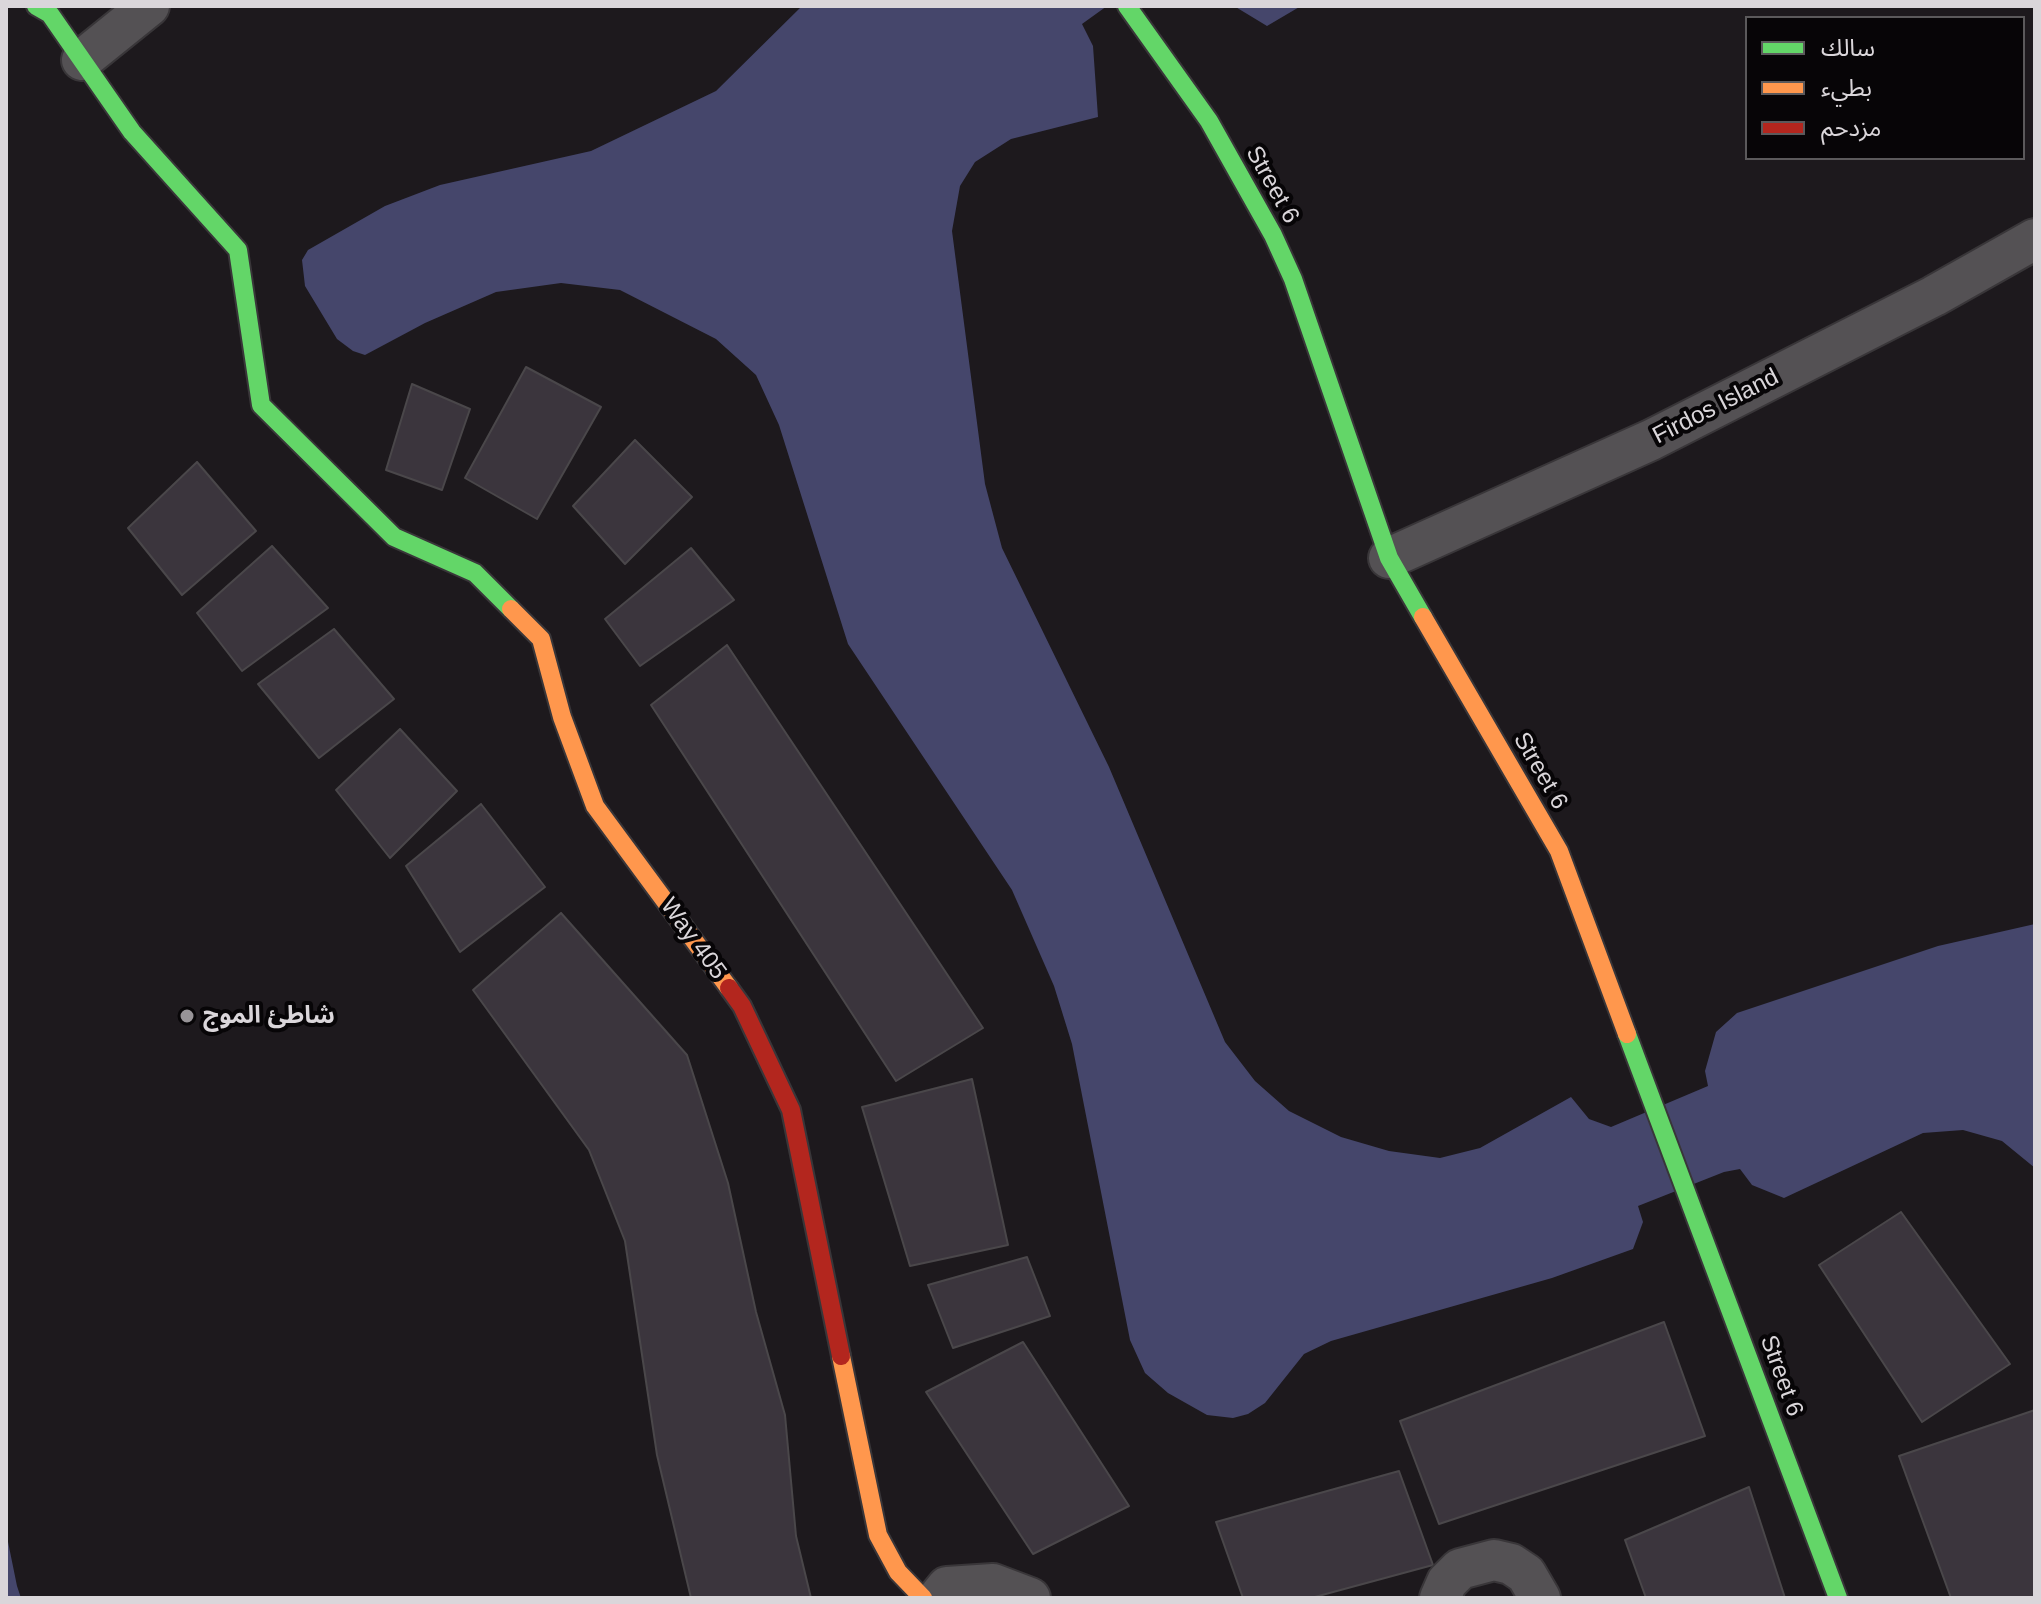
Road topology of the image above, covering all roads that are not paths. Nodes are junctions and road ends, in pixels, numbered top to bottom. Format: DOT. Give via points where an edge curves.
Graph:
graph roads {
  1 [pos="149,6"];
  2 [pos="1127,6"];
  3 [pos="46,9"];
  4 [pos="82,60"];
  5 [pos="2035,239"];
  6 [pos="1389,558"];
  7 [pos="923,1598"];
  8 [pos="938,1598"];
  9 [pos="1030,1598"];
  10 [pos="1440,1598"];
  11 [pos="1540,1598"];
  12 [pos="1838,1598"];
  1 -- 4 [label="street"];
  2 -- 6 [label="street, Street 6" via="1209,121 1293,279"];
  3 -- 4 [label="street"];
  4 -- 7 [label="street, Way 405" via="132,132 238,250 261,405 394,537 475,573 541,639 562,717 595,806 742,1006 791,1110 878,1535 898,1572"];
  5 -- 6 [label="street, Firdos Island" via="1651,440"];
  6 -- 12 [label="street, Street 6" via="1559,851"];
  8 -- 9 [label="street" via="947,1587 993,1584"];
  10 -- 11 [label="street" via="1460,1569 1494,1560 1526,1574"];
}
